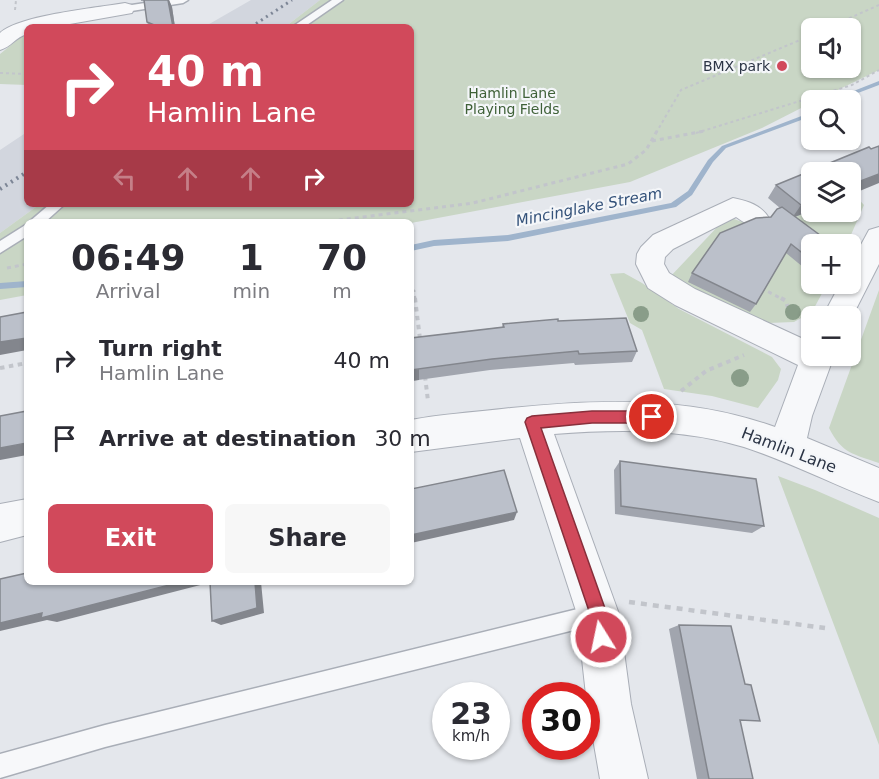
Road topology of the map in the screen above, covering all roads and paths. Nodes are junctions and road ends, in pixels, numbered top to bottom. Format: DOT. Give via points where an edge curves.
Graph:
graph roads {
  1 [pos="183,0"];
  2 [pos="338,0"];
  3 [pos="879,5"];
  4 [pos="126,12"];
  5 [pos="850,18"];
  6 [pos="37,24"];
  7 [pos="302,24"];
  8 [pos="24,28"];
  9 [pos="801,40"];
  10 [pos="0,44"];
  11 [pos="879,70"];
  12 [pos="0,73"];
  13 [pos="24,74"];
  14 [pos="652,141"];
  15 [pos="54,207"];
  16 [pos="756,218"];
  17 [pos="40,219"];
  18 [pos="347,219"];
  19 [pos="879,237"];
  20 [pos="21,238"];
  21 [pos="0,248"];
  22 [pos="24,265"];
  23 [pos="0,270"];
  24 [pos="757,286"];
  25 [pos="414,291"];
  26 [pos="843,306"];
  27 [pos="775,341"];
  28 [pos="422,350"];
  29 [pos="801,351"];
  30 [pos="24,364"];
  31 [pos="814,366"];
  32 [pos="0,368"];
  33 [pos="425,373"];
  34 [pos="658,417"];
  35 [pos="532,422"];
  36 [pos="422,434"];
  37 [pos="788,447"];
  38 [pos="879,485"];
  39 [pos="24,518"];
  40 [pos="0,523"];
  41 [pos="595,605"];
  42 [pos="825,628"];
  43 [pos="0,766"];
  44 [pos="624,779"];
  1 -- 4 [label="lane"];
  2 -- 7 [label="lane"];
  3 -- 5 [label="path"];
  4 -- 6 [label="street"];
  8 -- 10 [label="street"];
  9 -- 14 [label="path" via="681,90"];
  11 -- 14 [label="path" via="852,85 710,130"];
  12 -- 13 [label="path"];
  14 -- 18 [label="path" via="628,164 473,203"];
  15 -- 17 [label="lane"];
  16 -- 27 [label="street" via="733,207 663,242 651,254 650,264 658,280 685,297"];
  19 -- 26 [label="street"];
  20 -- 21 [label="lane"];
  22 -- 23 [label="path"];
  24 -- 27 [label="path" via="786,301 790,319"];
  25 -- 28 [label="path"];
  27 -- 29 [label="street"];
  27 -- 34 [label="path" via="706,371 676,394 656,394"];
  30 -- 32 [label="path"];
  31 -- 37 [label="street"];
  33 -- 36 [label="path"];
  34 -- 35 [label="street, Hamlin Lane"];
  34 -- 37 [label="street, Hamlin Lane" via="721,426"];
  35 -- 36 [label="street, Hamlin Lane"];
  35 -- 41 [label="street"];
  37 -- 38 [label="street, Hamlin Lane"];
  39 -- 40 [label="street"];
  41 -- 42 [label="path"];
  41 -- 43 [label="lane"];
  41 -- 44 [label="street"];
}
